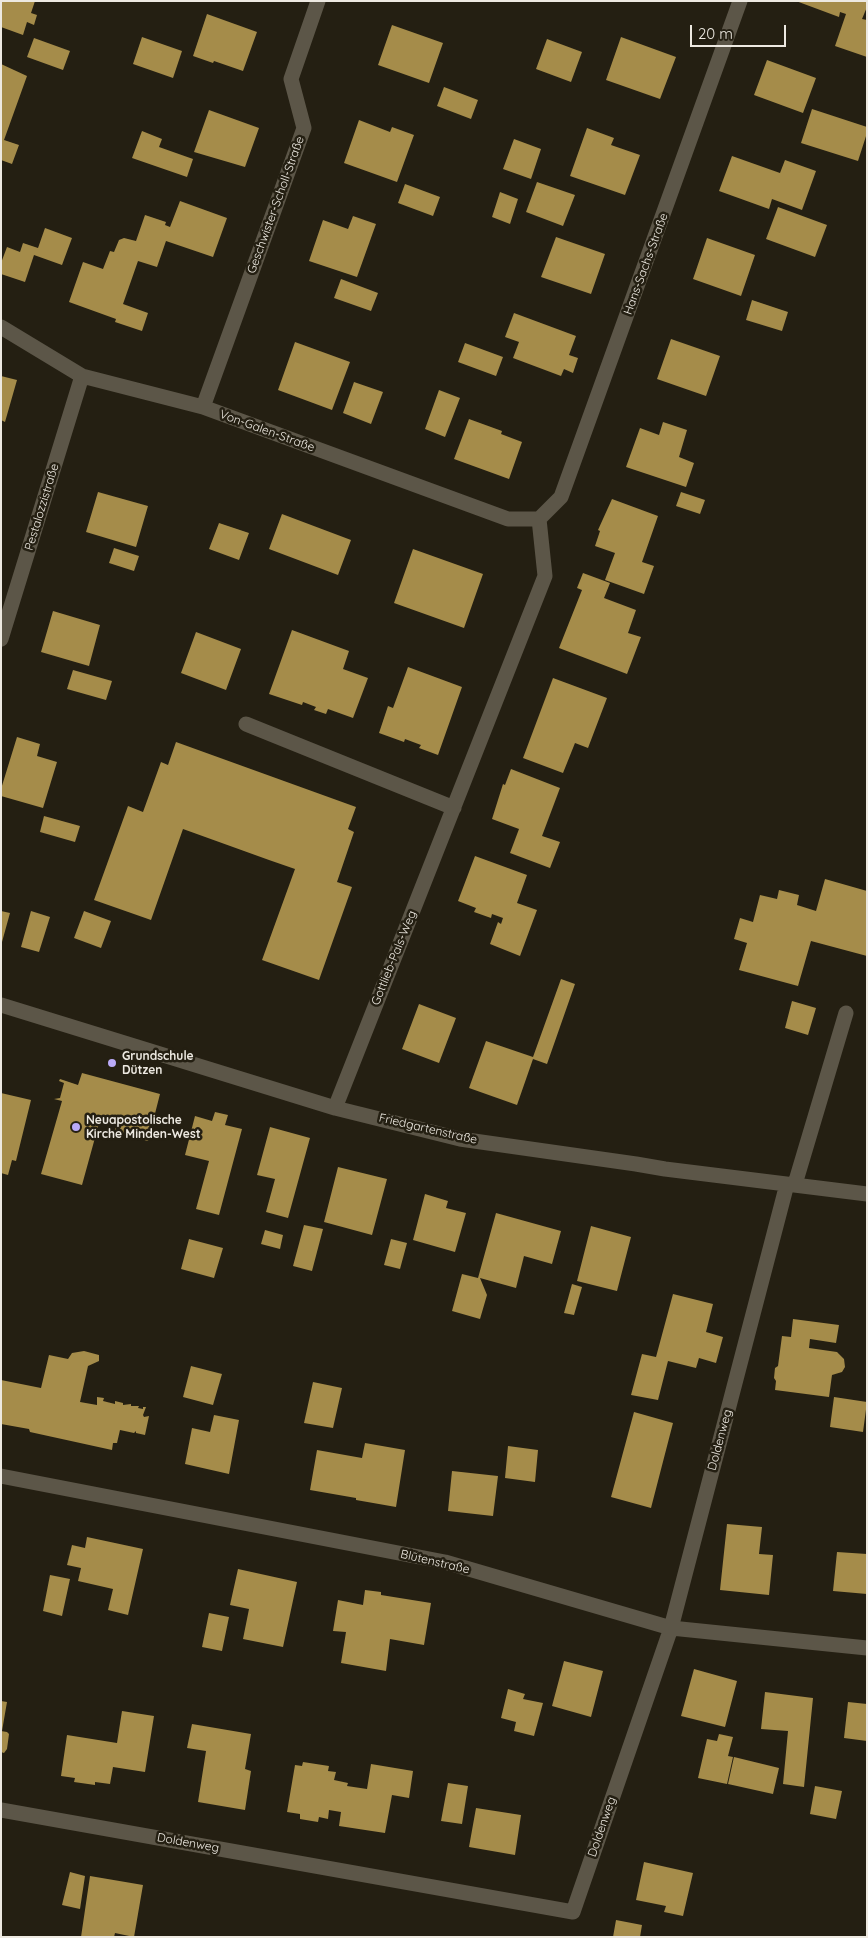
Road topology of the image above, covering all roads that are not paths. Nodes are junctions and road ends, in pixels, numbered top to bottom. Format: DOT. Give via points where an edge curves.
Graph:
graph roads {
  1 [pos="318,1"];
  2 [pos="740,1"];
  3 [pos="1,327"];
  4 [pos="82,376"];
  5 [pos="203,407"];
  6 [pos="539,519"];
  7 [pos="1,638"];
  8 [pos="246,724"];
  9 [pos="454,808"];
  10 [pos="1,1005"];
  11 [pos="846,1013"];
  12 [pos="335,1108"];
  13 [pos="791,1184"];
  14 [pos="867,1194"];
  15 [pos="1,1476"];
  16 [pos="671,1628"];
  17 [pos="867,1648"];
  18 [pos="1,1810"];
  1 -- 5 [label="street, Geschwister-Scholl-Straße" via="291,79 304,128"];
  2 -- 6 [label="street, Hans-Sachs-Straße" via="561,497"];
  3 -- 4 [label="street, Von-Galen-Straße"];
  4 -- 5 [label="street, Von-Galen-Straße"];
  4 -- 7 [label="street, Pestalozzistraße"];
  5 -- 6 [label="street, Von-Galen-Straße" via="508,519"];
  6 -- 9 [label="street, Gottlieb-Pals-Weg" via="545,576"];
  8 -- 9 [label="street"];
  9 -- 12 [label="street, Gottlieb-Pals-Weg"];
  10 -- 12 [label="street, Friedgartenstraße"];
  11 -- 13 [label="street, Doldenweg"];
  12 -- 13 [label="street, Friedgartenstraße" via="460,1139"];
  13 -- 14 [label="street, Friedgartenstraße"];
  13 -- 16 [label="street, Doldenweg"];
  15 -- 16 [label="street, Blütenstraße" via="445,1562"];
  16 -- 17 [label="street, Blütenstraße"];
  16 -- 18 [label="street, Doldenweg" via="572,1912"];
}
